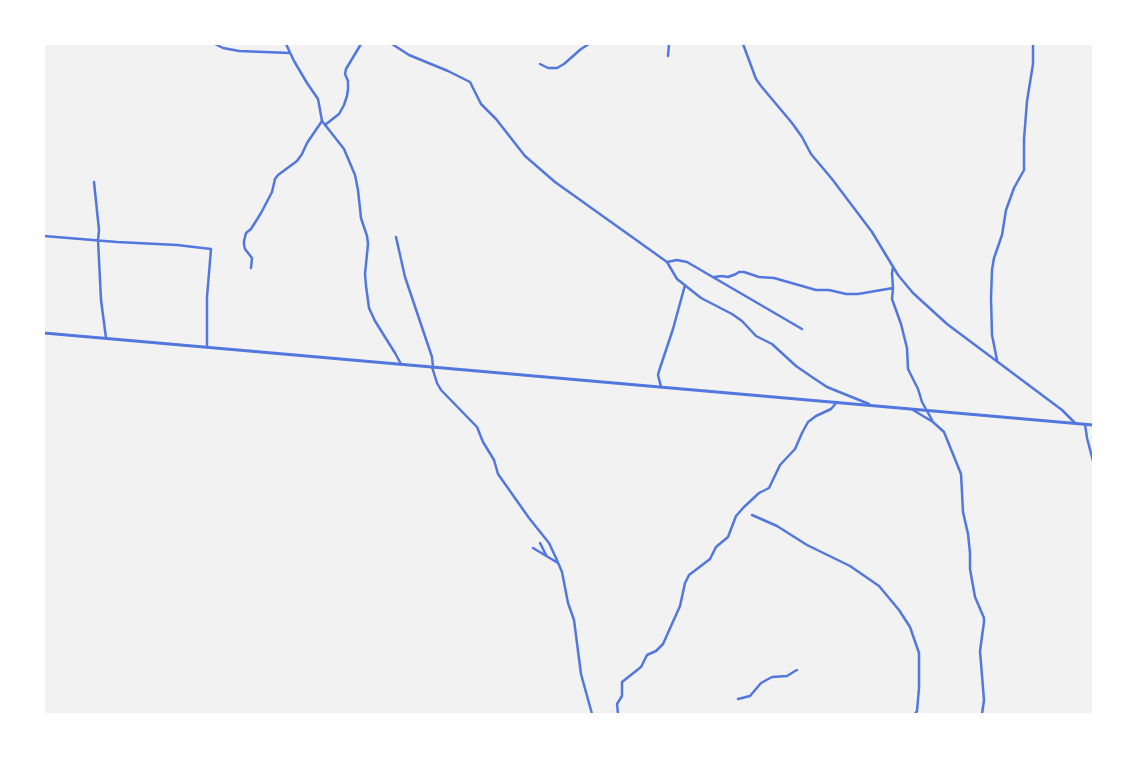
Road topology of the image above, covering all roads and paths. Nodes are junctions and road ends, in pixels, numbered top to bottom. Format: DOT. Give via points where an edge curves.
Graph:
graph roads {
  1 [pos="215,44"];
  2 [pos="286,44"];
  3 [pos="361,44"];
  4 [pos="392,44"];
  5 [pos="589,44"];
  6 [pos="669,44"];
  7 [pos="743,44"];
  8 [pos="1033,44"];
  9 [pos="290,53"];
  10 [pos="668,56"];
  11 [pos="540,64"];
  12 [pos="322,120"];
  13 [pos="325,125"];
  14 [pos="94,182"];
  15 [pos="44,236"];
  16 [pos="396,237"];
  17 [pos="98,240"];
  18 [pos="666,262"];
  19 [pos="893,266"];
  20 [pos="251,268"];
  21 [pos="714,277"];
  22 [pos="684,285"];
  23 [pos="893,288"];
  24 [pos="802,329"];
  25 [pos="44,333"];
  26 [pos="106,338"];
  27 [pos="207,347"];
  28 [pos="997,361"];
  29 [pos="401,364"];
  30 [pos="433,367"];
  31 [pos="661,387"];
  32 [pos="837,402"];
  33 [pos="923,404"];
  34 [pos="872,405"];
  35 [pos="911,409"];
  36 [pos="918,409"];
  37 [pos="927,410"];
  38 [pos="933,422"];
  39 [pos="1075,423"];
  40 [pos="1085,424"];
  41 [pos="1093,425"];
  42 [pos="1093,461"];
  43 [pos="752,515"];
  44 [pos="540,544"];
  45 [pos="533,548"];
  46 [pos="546,556"];
  47 [pos="558,563"];
  48 [pos="797,670"];
  49 [pos="738,699"];
  50 [pos="592,714"];
  51 [pos="618,714"];
  52 [pos="915,714"];
  53 [pos="982,714"];
  1 -- 9 [label="street" via="239,51"];
  2 -- 9 [label="street"];
  3 -- 13 [label="street" via="346,69 348,89 344,105 339,114"];
  4 -- 18 [label="street" via="470,82 481,104 525,156 555,182"];
  5 -- 11 [label="street" via="557,68"];
  6 -- 10 [label="street"];
  7 -- 19 [label="street" via="756,79 872,232"];
  8 -- 28 [label="street" via="1024,170 1006,210 992,270 992,335"];
  9 -- 12 [label="street" via="318,98"];
  12 -- 13 [label="street"];
  12 -- 20 [label="street" via="297,161 278,175 261,212 246,233 244,245 252,258"];
  13 -- 29 [label="street" via="344,149 357,183 368,244 365,274 369,308"];
  14 -- 17 [label="street"];
  15 -- 17 [label="street"];
  16 -- 30 [label="street"];
  17 -- 26 [label="street"];
  17 -- 27 [label="street" via="211,248"];
  18 -- 21 [label="street" via="687,262"];
  18 -- 22 [label="street"];
  19 -- 23 [label="street"];
  19 -- 28 [label="street" via="929,309"];
  21 -- 23 [label="street" via="744,272 846,294"];
  21 -- 24 [label="street"];
  22 -- 31 [label="street" via="658,375"];
  22 -- 34 [label="street" via="742,321 756,336 772,344 796,366 827,387"];
  23 -- 33 [label="street" via="892,299 907,348 908,369"];
  25 -- 26 [label="street"];
  26 -- 27 [label="street"];
  27 -- 29 [label="street"];
  28 -- 39 [label="street"];
  29 -- 30 [label="street"];
  30 -- 31 [label="street"];
  30 -- 47 [label="street" via="441,390 476,427 498,474 549,544"];
  31 -- 32 [label="street"];
  32 -- 34 [label="street"];
  32 -- 51 [label="street" via="808,422 795,449 780,465 770,488 744,507 736,516 728,537 716,547 710,559 688,577 680,606 663,644 622,682"];
  33 -- 36 [label="street"];
  33 -- 37 [label="street"];
  34 -- 35 [label="street"];
  35 -- 36 [label="street"];
  35 -- 38 [label="street"];
  36 -- 37 [label="street"];
  37 -- 38 [label="street"];
  37 -- 39 [label="street"];
  38 -- 53 [label="street" via="944,432 961,474 970,569 984,618 980,651"];
  39 -- 40 [label="street"];
  40 -- 41 [label="street"];
  40 -- 42 [label="street"];
  43 -- 52 [label="street" via="850,566 879,586 899,610 919,653"];
  44 -- 46 [label="street"];
  45 -- 46 [label="street"];
  46 -- 47 [label="street"];
  47 -- 50 [label="street" via="574,620 580,674"];
  48 -- 49 [label="street" via="787,676 772,676 750,696"];
}
